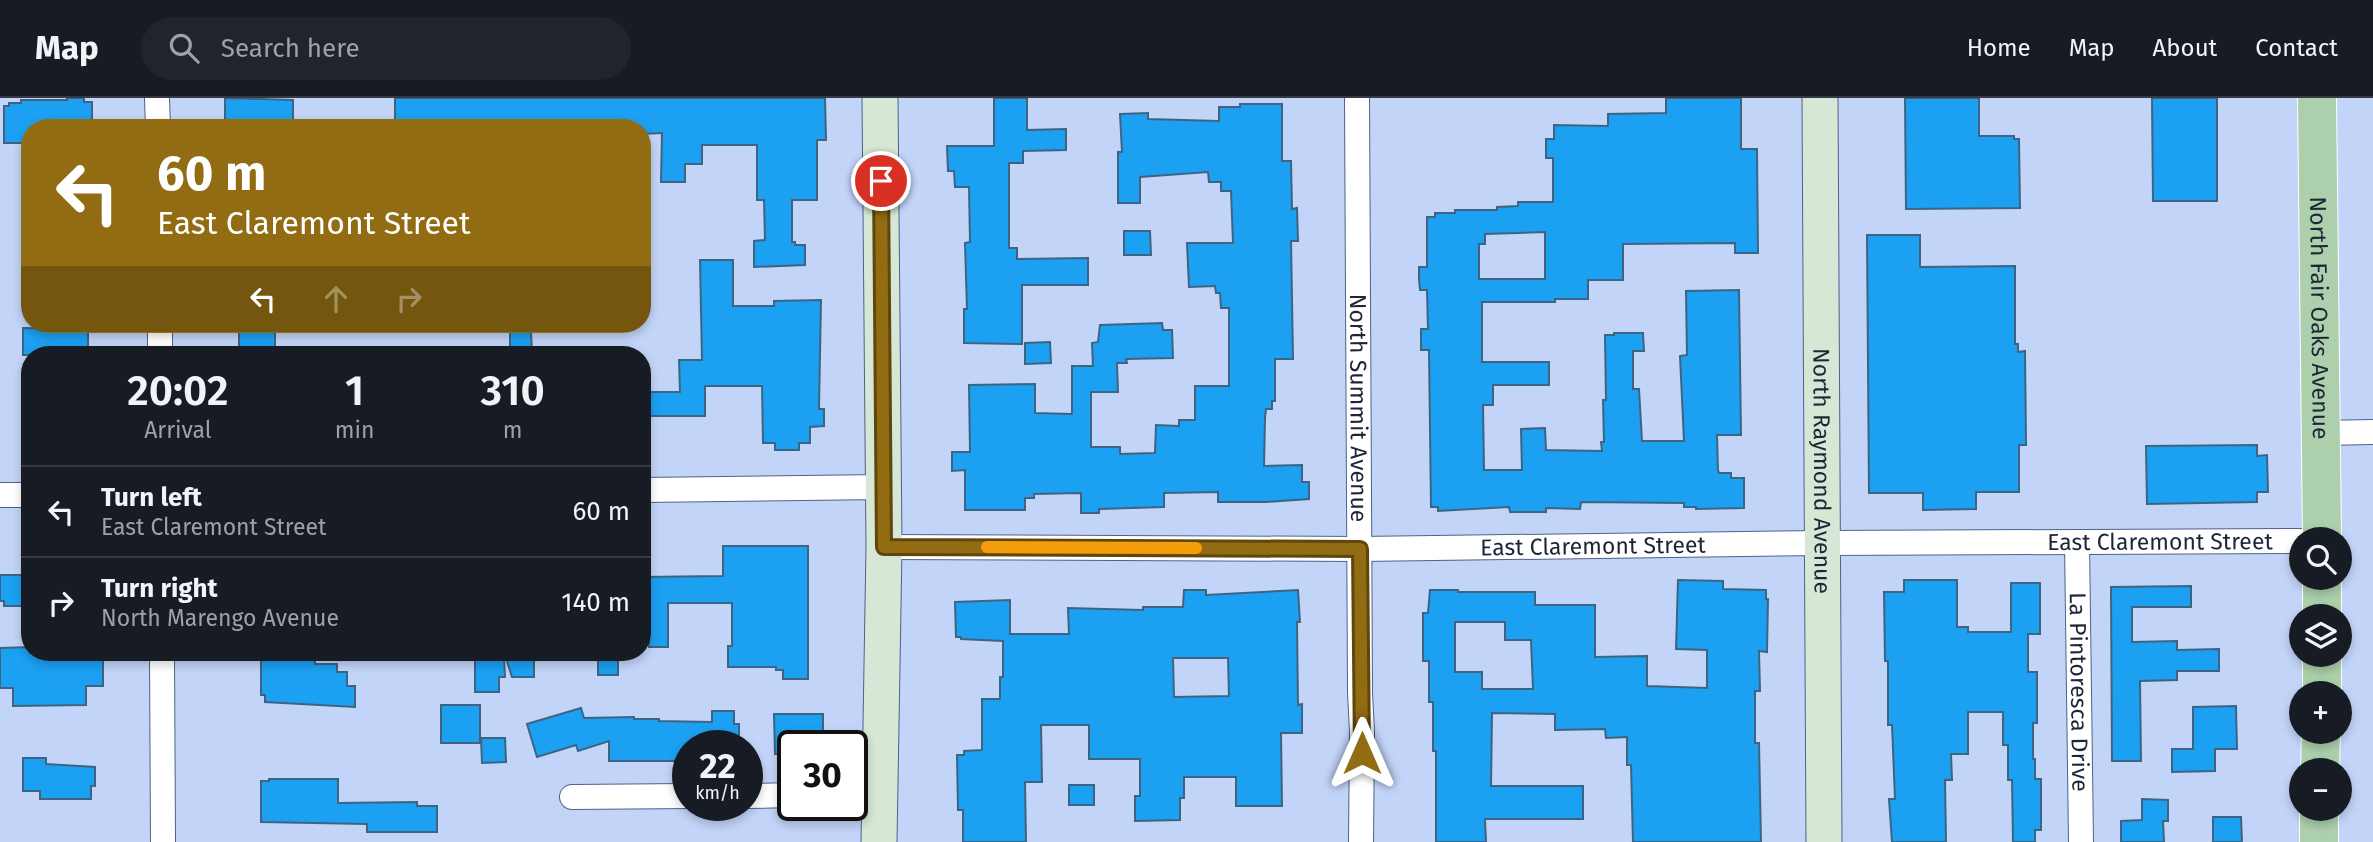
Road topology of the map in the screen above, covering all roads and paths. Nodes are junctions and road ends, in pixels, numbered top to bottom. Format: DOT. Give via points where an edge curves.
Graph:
graph roads {
  1 [pos="157,98"];
  2 [pos="880,98"];
  3 [pos="1357,98"];
  4 [pos="1820,98"];
  5 [pos="2317,98"];
  6 [pos="158,119"];
  7 [pos="2373,432"];
  8 [pos="2320,433"];
  9 [pos="883,487"];
  10 [pos="651,490"];
  11 [pos="0,495"];
  12 [pos="21,495"];
  13 [pos="2322,527"];
  14 [pos="2289,541"];
  15 [pos="2077,542"];
  16 [pos="1824,543"];
  17 [pos="884,547"];
  18 [pos="1360,549"];
  19 [pos="162,661"];
  20 [pos="868,767"];
  21 [pos="672,796"];
  22 [pos="572,797"];
  23 [pos="868,802"];
  24 [pos="2319,821"];
  25 [pos="163,842"];
  26 [pos="879,842"];
  27 [pos="1361,842"];
  28 [pos="1824,842"];
  29 [pos="2081,842"];
  30 [pos="2319,842"];
  1 -- 6 [label="street"];
  2 -- 9 [label="street"];
  3 -- 18 [label="street, North Summit Avenue"];
  4 -- 16 [label="street, North Raymond Avenue"];
  5 -- 8 [label="main road, North Fair Oaks Avenue"];
  7 -- 8 [label="street"];
  8 -- 13 [label="main road, North Fair Oaks Avenue"];
  9 -- 10 [label="street"];
  9 -- 17 [label="street"];
  11 -- 12 [label="street"];
  14 -- 15 [label="street, East Claremont Street"];
  15 -- 16 [label="street, East Claremont Street"];
  15 -- 29 [label="street, La Pintoresca Drive"];
  16 -- 18 [label="street, East Claremont Street"];
  16 -- 28 [label="street, North Raymond Avenue"];
  17 -- 18 [label="street, East Claremont Street"];
  17 -- 20 [label="street"];
  18 -- 27 [label="street, North Summit Avenue"];
  19 -- 25 [label="street"];
  21 -- 22 [label="street"];
  23 -- 26 [label="street"];
  24 -- 30 [label="main road"];
}
